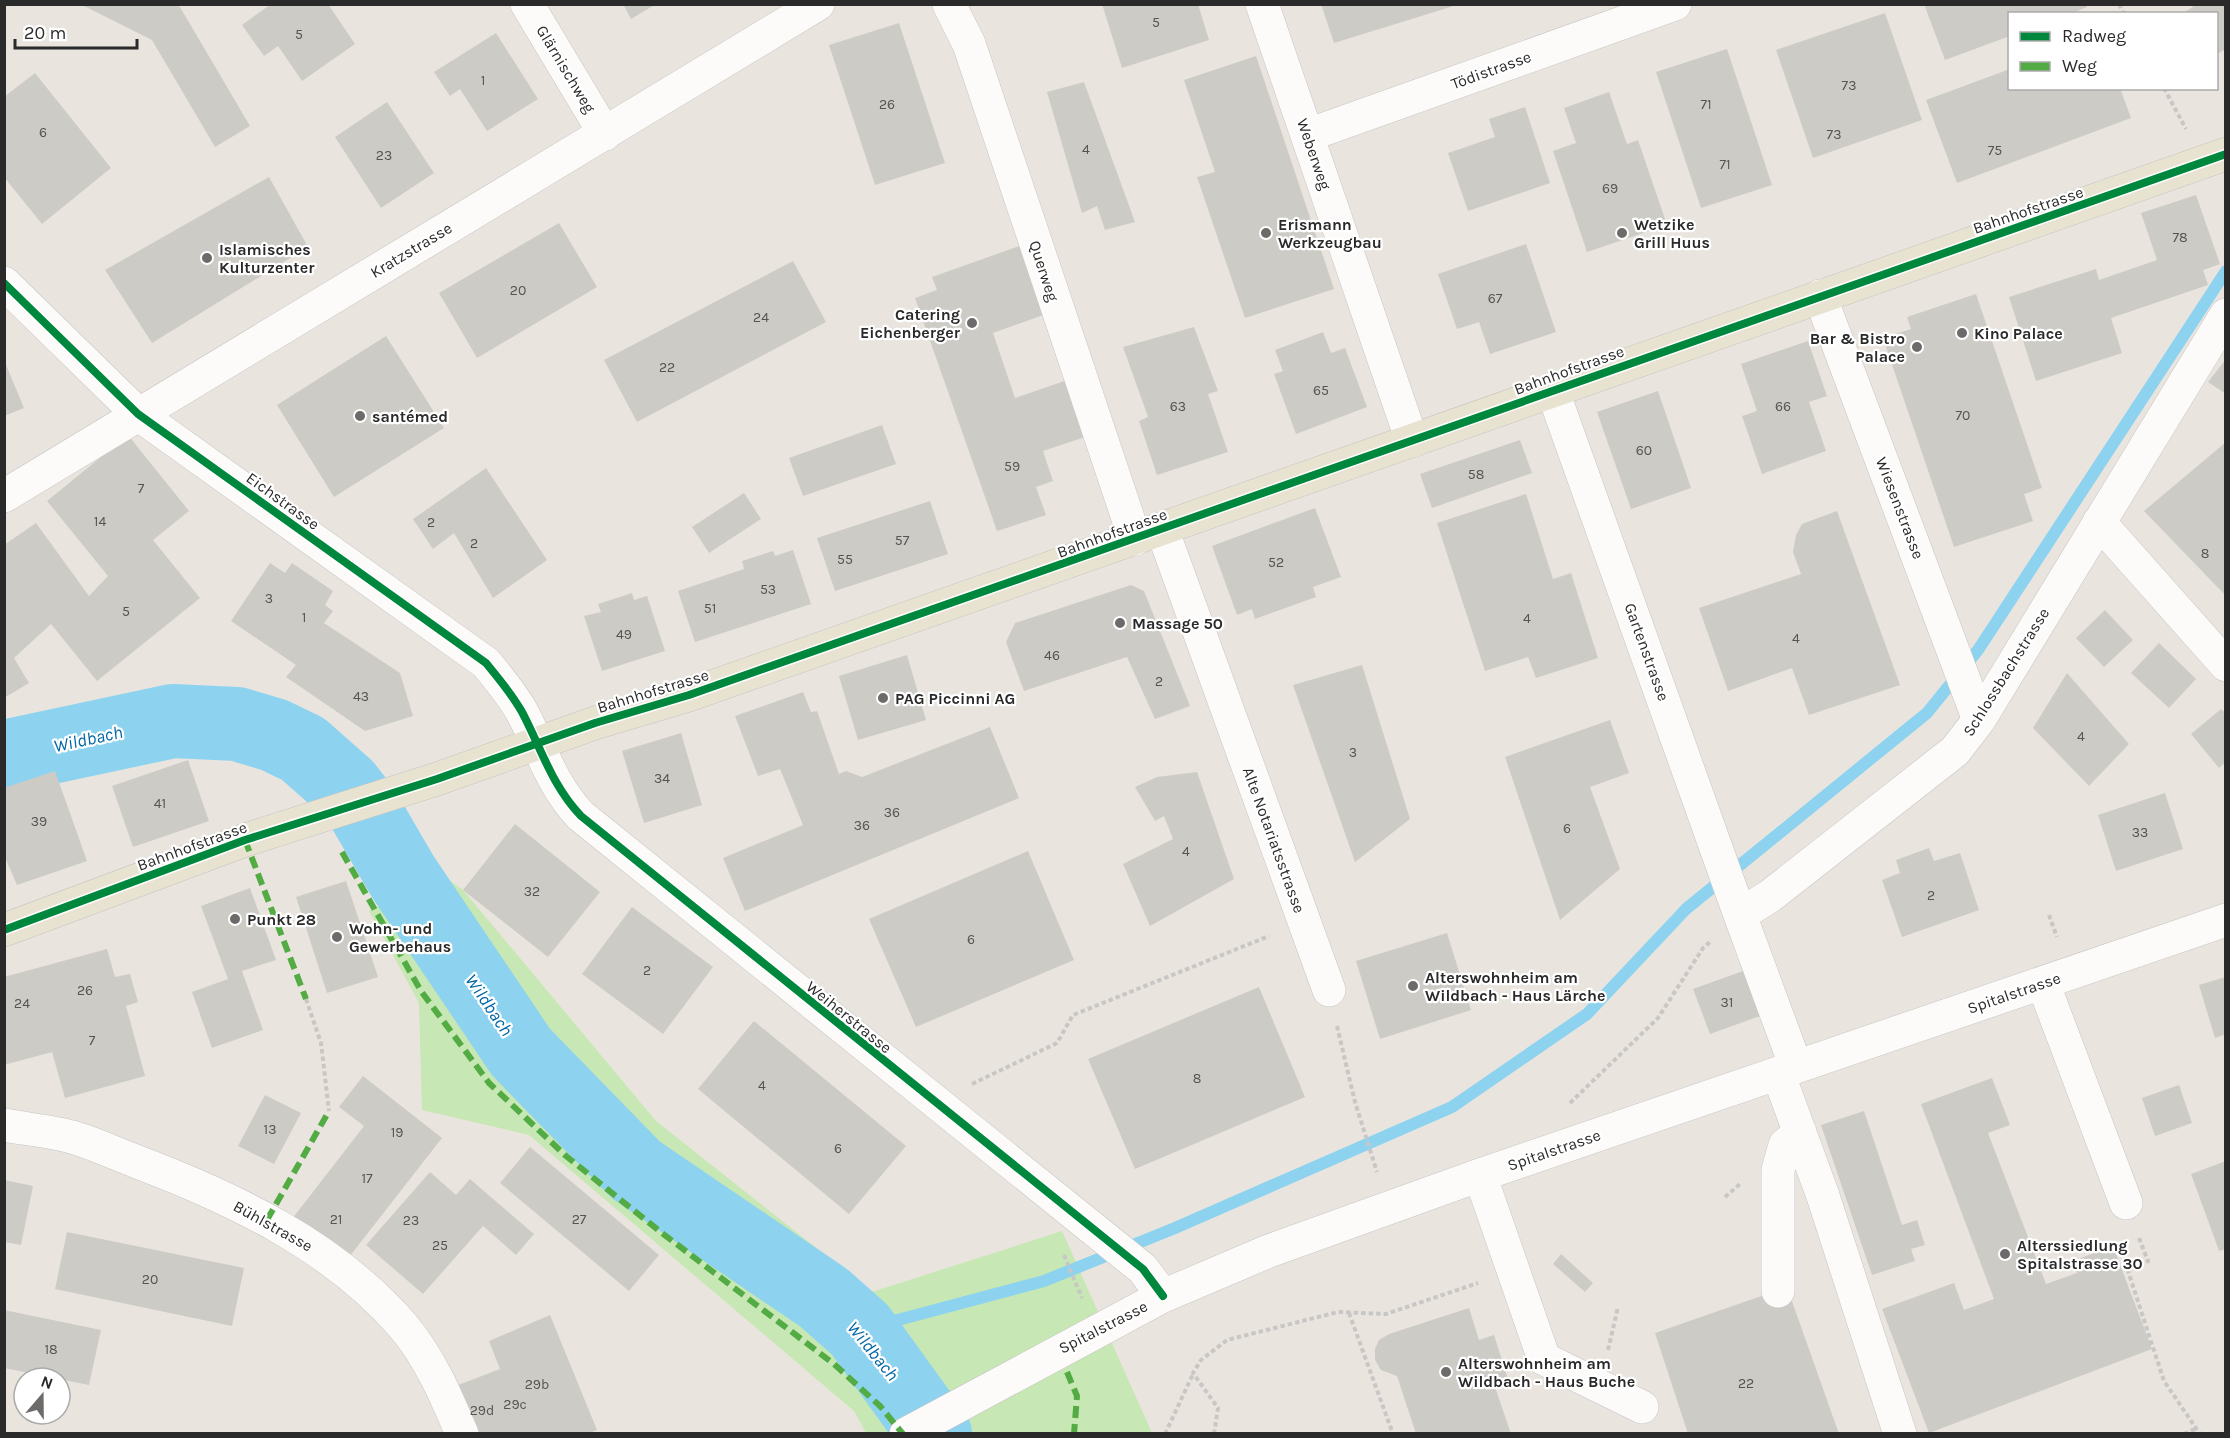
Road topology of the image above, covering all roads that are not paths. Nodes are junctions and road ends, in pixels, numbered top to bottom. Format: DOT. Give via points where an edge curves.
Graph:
graph roads {
  1 [pos="527,4"];
  2 [pos="818,4"];
  3 [pos="949,4"];
  4 [pos="1262,4"];
  5 [pos="1675,4"];
  6 [pos="604,135"];
  7 [pos="1308,135"];
  8 [pos="2214,158"];
  9 [pos="4,283"];
  10 [pos="1820,296"];
  11 [pos="2226,315"];
  12 [pos="1552,389"];
  13 [pos="138,414"];
  14 [pos="1412,441"];
  15 [pos="4,496"];
  16 [pos="2099,522"];
  17 [pos="1149,534"];
  18 [pos="2219,644"];
  19 [pos="1974,707"];
  20 [pos="536,743"];
  21 [pos="1737,905"];
  22 [pos="2226,920"];
  23 [pos="4,930"];
  24 [pos="2043,983"];
  25 [pos="1329,990"];
  26 [pos="1787,1070"];
  27 [pos="4,1125"];
  28 [pos="1800,1132"];
  29 [pos="1480,1175"];
  30 [pos="2126,1203"];
  31 [pos="1778,1291"];
  32 [pos="1163,1296"];
  33 [pos="1642,1407"];
  34 [pos="462,1434"];
  35 [pos="906,1434"];
  36 [pos="1900,1434"];
  1 -- 6 [label="street, Glärnischweg"];
  2 -- 6 [label="street, Kratzstrasse"];
  3 -- 17 [label="street, Querweg" via="969,44 1019,194"];
  4 -- 7 [label="street, Weberweg"];
  5 -- 7 [label="street, Tödistrasse"];
  6 -- 13 [label="street, Kratzstrasse"];
  7 -- 14 [label="street, Weberweg"];
  8 -- 10 [label="main road, Bahnhofstrasse" via="1867,283"];
  9 -- 13 [label="street, Eichstrasse"];
  10 -- 12 [label="main road, Bahnhofstrasse"];
  10 -- 19 [label="street, Wiesenstrasse"];
  11 -- 16 [label="street, Schlossbachstrasse"];
  12 -- 14 [label="main road, Bahnhofstrasse"];
  12 -- 21 [label="street, Gartenstrasse"];
  13 -- 15 [label="street, Kratzstrasse"];
  13 -- 20 [label="street, Eichstrasse" via="486,663 510,692"];
  14 -- 17 [label="main road, Bahnhofstrasse"];
  16 -- 18 [label="street"];
  16 -- 19 [label="street, Schlossbachstrasse"];
  17 -- 20 [label="main road, Bahnhofstrasse" via="689,695"];
  17 -- 25 [label="street, Alte Notariatsstrasse"];
  19 -- 21 [label="street, Schlossbachstrasse" via="1955,751 1770,896"];
  20 -- 23 [label="main road, Bahnhofstrasse" via="321,814"];
  20 -- 32 [label="street, Weiherstrasse" via="558,790 581,816 1143,1269"];
  21 -- 26 [label="street"];
  22 -- 24 [label="street, Spitalstrasse"];
  24 -- 26 [label="street, Spitalstrasse"];
  24 -- 30 [label="street"];
  26 -- 28 [label="street"];
  26 -- 29 [label="street, Spitalstrasse"];
  27 -- 34 [label="street, Bühlstrasse" via="71,1136 175,1176 267,1220 318,1251 404,1327 438,1377"];
  28 -- 31 [label="street" via="1785,1145 1779,1170"];
  28 -- 36 [label="street"];
  29 -- 32 [label="street, Spitalstrasse" via="1269,1251"];
  29 -- 33 [label="street" via="1544,1359"];
  32 -- 35 [label="street, Spitalstrasse"];
}
